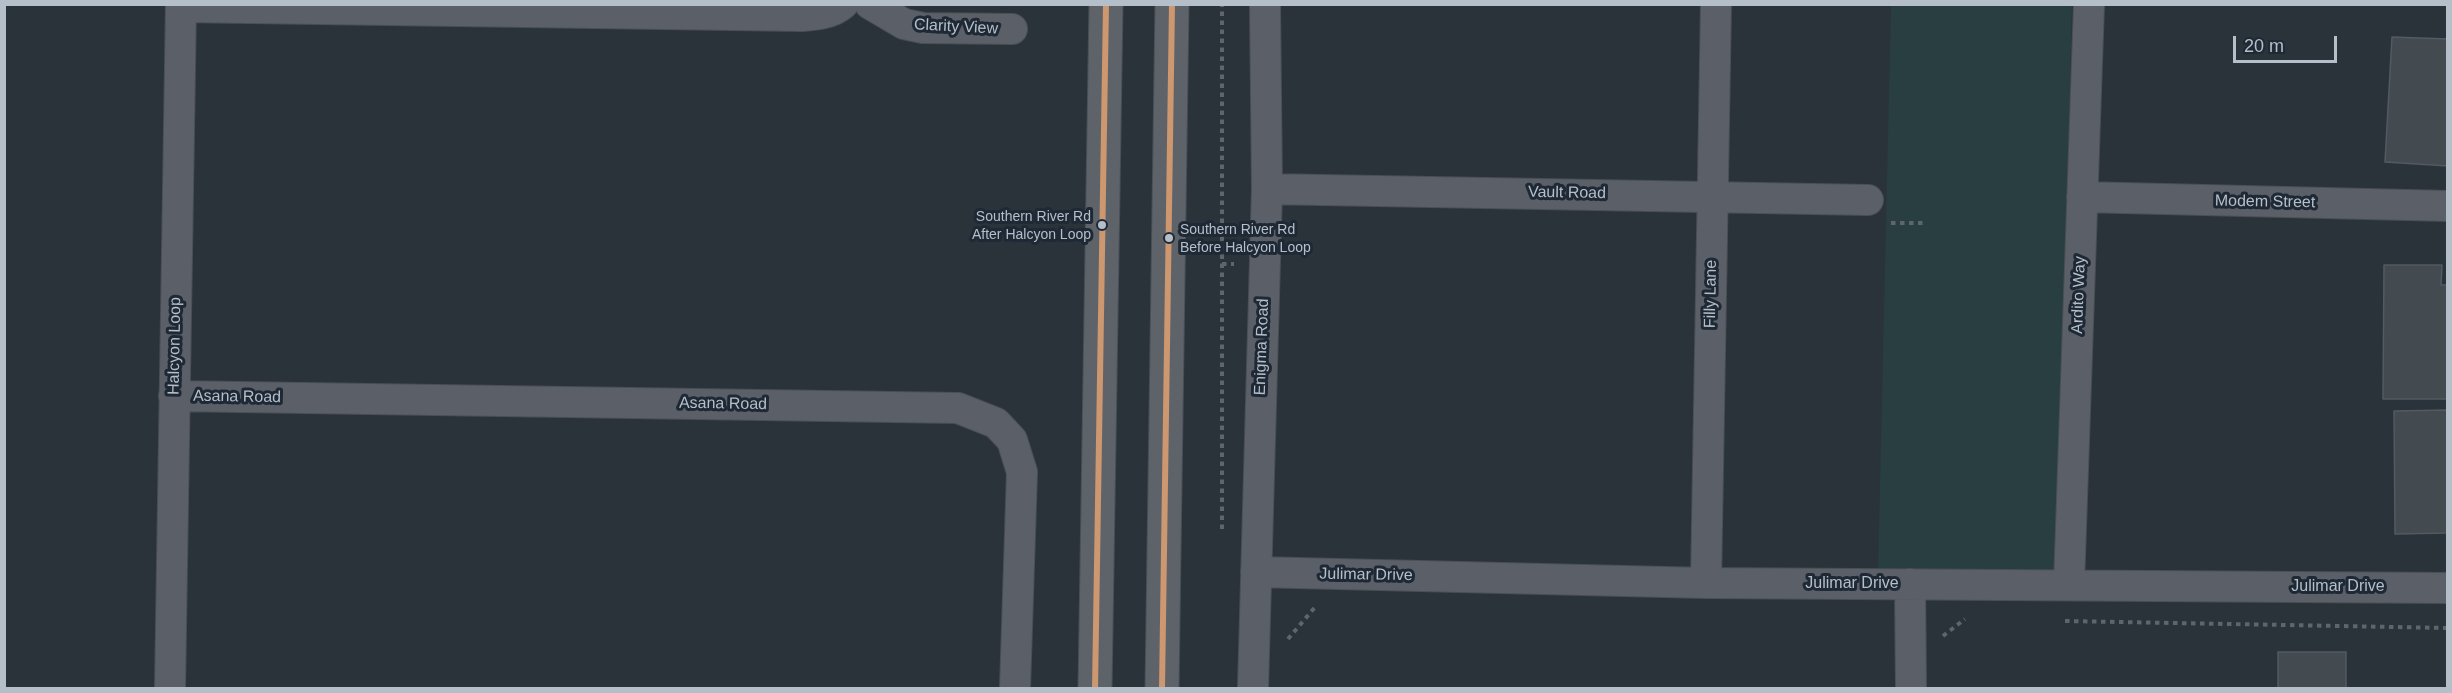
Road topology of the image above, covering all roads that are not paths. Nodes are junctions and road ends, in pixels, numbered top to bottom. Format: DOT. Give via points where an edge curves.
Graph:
graph roads {
  1 [pos="843,4"];
  2 [pos="870,4"];
  3 [pos="1106,4"];
  4 [pos="1172,4"];
  5 [pos="1265,4"];
  6 [pos="1716,4"];
  7 [pos="2089,4"];
  8 [pos="181,6"];
  9 [pos="1012,29"];
  10 [pos="1267,189"];
  11 [pos="1712,196"];
  12 [pos="2082,197"];
  13 [pos="1868,200"];
  14 [pos="2448,206"];
  15 [pos="174,396"];
  16 [pos="1256,572"];
  17 [pos="1706,583"];
  18 [pos="1910,584"];
  19 [pos="2069,585"];
  20 [pos="2448,588"];
  21 [pos="171,688"];
  22 [pos="1016,688"];
  23 [pos="1095,688"];
  24 [pos="1162,688"];
  25 [pos="1253,688"];
  26 [pos="1911,688"];
  1 -- 8 [label="street" via="820,14 801,16"];
  2 -- 9 [label="street, Clarity View" via="904,24 923,28"];
  3 -- 23 [label="main road"];
  4 -- 24 [label="main road"];
  5 -- 10 [label="street, Enigma Road"];
  6 -- 11 [label="street, Filly Lane"];
  7 -- 12 [label="street, Ardito Way"];
  8 -- 15 [label="street, Halcyon Loop"];
  10 -- 11 [label="street, Vault Road"];
  10 -- 16 [label="street, Enigma Road"];
  11 -- 13 [label="street, Vault Road"];
  11 -- 17 [label="street, Filly Lane"];
  12 -- 14 [label="street, Modem Street"];
  12 -- 19 [label="street, Ardito Way"];
  15 -- 21 [label="street, Halcyon Loop"];
  15 -- 22 [label="street, Asana Road" via="958,408 996,423 1012,440 1022,472"];
  16 -- 17 [label="street, Julimar Drive"];
  16 -- 25 [label="street, Enigma Road"];
  17 -- 18 [label="street, Julimar Drive"];
  18 -- 19 [label="street, Julimar Drive"];
  18 -- 26 [label="street"];
  19 -- 20 [label="street, Julimar Drive"];
}
